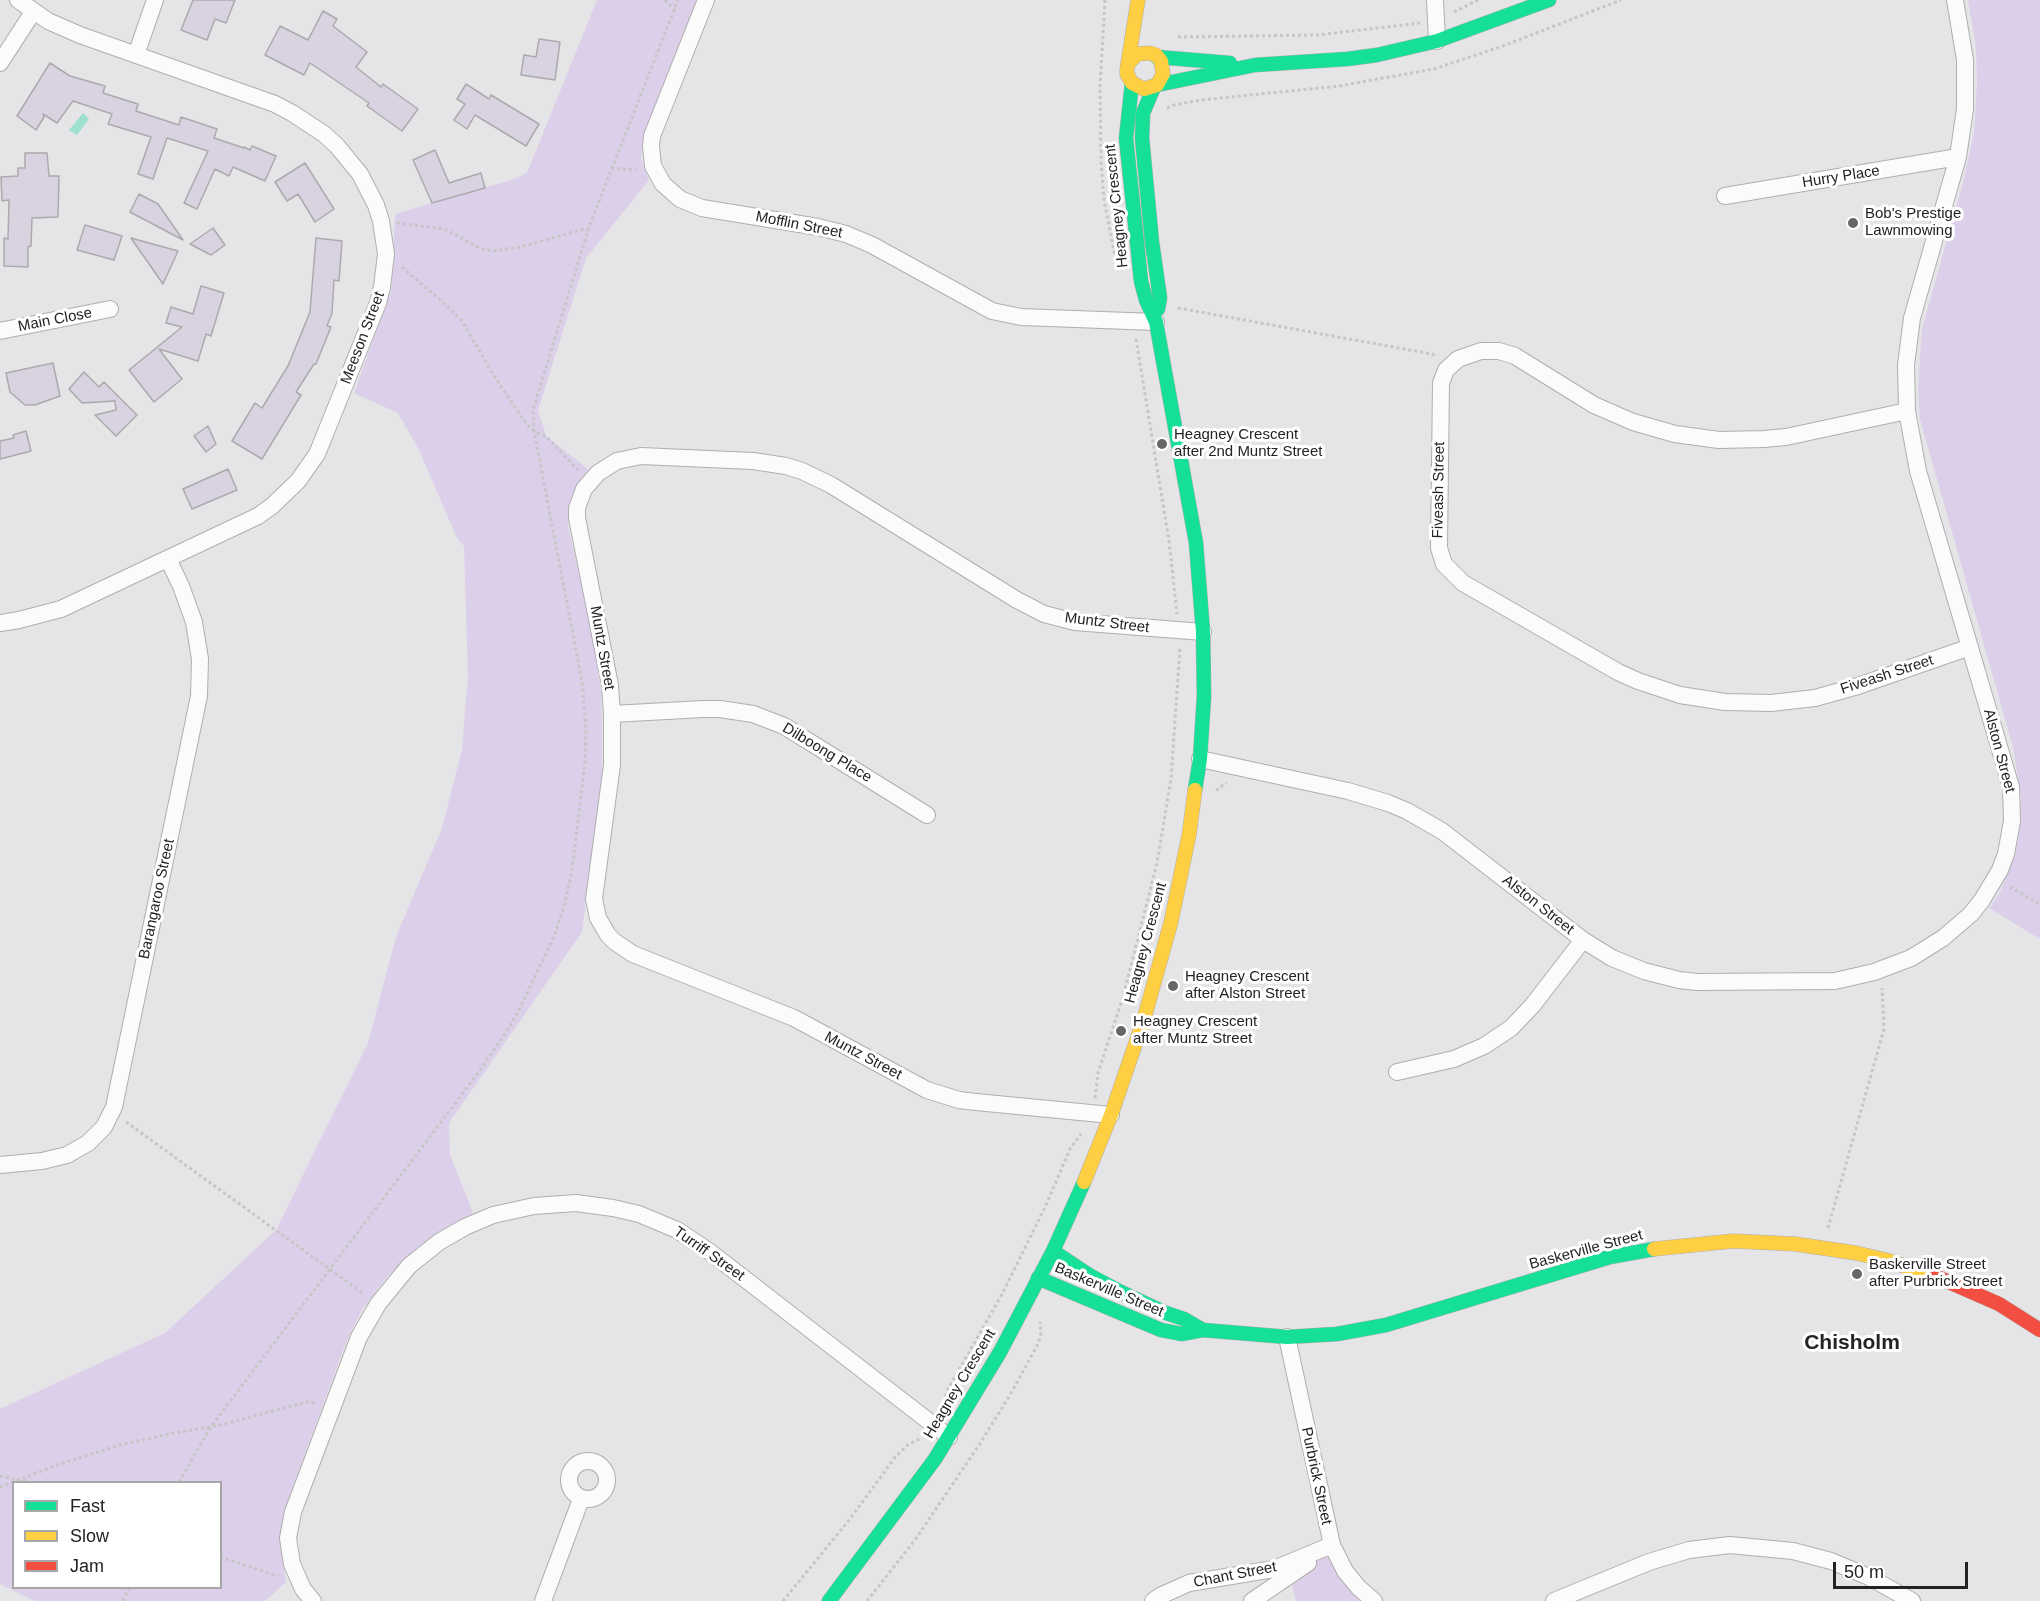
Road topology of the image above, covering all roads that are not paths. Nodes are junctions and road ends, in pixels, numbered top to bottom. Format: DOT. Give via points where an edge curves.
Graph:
graph roads {
  1 [pos="18,0"];
  2 [pos="155,0"];
  3 [pos="706,0"];
  4 [pos="1140,0"];
  5 [pos="1435,0"];
  6 [pos="1549,0"];
  7 [pos="1955,0"];
  8 [pos="33,12"];
  9 [pos="1437,41"];
  10 [pos="136,55"];
  11 [pos="1156,56"];
  12 [pos="0,63"];
  13 [pos="1128,64"];
  14 [pos="1256,65"];
  15 [pos="1132,83"];
  16 [pos="1155,86"];
  17 [pos="1126,138"];
  18 [pos="1142,138"];
  19 [pos="1958,157"];
  20 [pos="1725,196"];
  21 [pos="1152,242"];
  22 [pos="1136,243"];
  23 [pos="110,309"];
  24 [pos="1156,322"];
  25 [pos="0,331"];
  26 [pos="1907,411"];
  27 [pos="168,559"];
  28 [pos="0,623"];
  29 [pos="1203,632"];
  30 [pos="1970,647"];
  31 [pos="612,714"];
  32 [pos="1200,759"];
  33 [pos="927,815"];
  34 [pos="1583,940"];
  35 [pos="1397,1072"];
  36 [pos="1111,1115"];
  37 [pos="0,1165"];
  38 [pos="1053,1251"];
  39 [pos="1038,1278"];
  40 [pos="1203,1330"];
  41 [pos="2040,1330"];
  42 [pos="1287,1337"];
  43 [pos="949,1437"];
  44 [pos="581,1499"];
  45 [pos="1325,1548"];
  46 [pos="313,1601"];
  47 [pos="543,1601"];
  48 [pos="829,1601"];
  49 [pos="1153,1601"];
  50 [pos="1251,1601"];
  51 [pos="1374,1601"];
  52 [pos="1554,1601"];
  53 [pos="1912,1601"];
  1 -- 8 [label="street, Meeson Street"];
  2 -- 10 [label="street"];
  3 -- 24 [label="street, Mofflin Street" via="652,136 653,166 663,184 680,199 702,208 846,234 992,311 1021,317"];
  4 -- 11 [label="street" via="1146,41"];
  4 -- 13 [label="street"];
  5 -- 9 [label="street"];
  6 -- 9 [label="street"];
  7 -- 19 [label="street, Alston Street" via="1965,60 1965,109"];
  8 -- 10 [label="street, Meeson Street" via="80,35"];
  8 -- 12 [label="street"];
  9 -- 14 [label="street" via="1347,59"];
  10 -- 27 [label="street, Meeson Street" via="275,104 324,134 360,174 376,205 385,259 378,303 317,454 298,481 258,516"];
  11 -- 13 [label="street" via="1143,52"];
  11 -- 14 [label="street"];
  11 -- 16 [label="street" via="1163,68 1161,80"];
  13 -- 15 [label="street" via="1127,74"];
  14 -- 16 [label="street"];
  15 -- 16 [label="street" via="1144,89"];
  15 -- 17 [label="street, Heagney Crescent"];
  16 -- 18 [label="street, Heagney Crescent" via="1143,113"];
  17 -- 18 [label="street"];
  17 -- 22 [label="street, Heagney Crescent"];
  18 -- 21 [label="street, Heagney Crescent"];
  19 -- 20 [label="street, Hurry Place"];
  19 -- 26 [label="street, Alston Street" via="1912,318 1906,364"];
  21 -- 22 [label="street"];
  21 -- 24 [label="street, Heagney Crescent" via="1160,297"];
  22 -- 24 [label="street, Heagney Crescent" via="1141,281"];
  23 -- 25 [label="street, Main Close"];
  24 -- 29 [label="street, Heagney Crescent" via="1196,543"];
  26 -- 30 [label="street, Alston Street" via="1918,471"];
  26 -- 30 [label="street, Fiveash Street" via="1764,440 1719,440 1675,434 1594,405 1515,356 1481,351 1458,359 1446,370 1441,383 1439,548 1444,564 1463,583 1618,672 1680,695 1725,702 1771,703 1815,698"];
  27 -- 28 [label="street, Meeson Street" via="61,609"];
  27 -- 37 [label="street, Barangaroo Street" via="194,622 200,659 199,696 114,1107 104,1127 88,1143 67,1155"];
  29 -- 31 [label="street, Muntz Street" via="1075,622 1044,614 802,471 753,461 641,456 617,461 597,472 584,489 577,508"];
  29 -- 32 [label="street, Heagney Crescent"];
  30 -- 34 [label="street, Alston Street" via="2011,787 2012,821 2006,854 1995,878 1971,914 1944,938 1879,982 1688,981 1644,971"];
  31 -- 33 [label="street, Dilboong Place" via="703,709 753,714 784,726"];
  31 -- 36 [label="street, Muntz Street" via="612,765 594,899 598,918 615,942 633,954 794,1018 927,1090 959,1100"];
  32 -- 34 [label="street, Alston Street" via="1348,791 1407,811 1442,831"];
  32 -- 36 [label="street, Heagney Crescent" via="1190,835 1171,922"];
  34 -- 35 [label="street" via="1511,1028 1454,1059"];
  36 -- 38 [label="street, Heagney Crescent"];
  38 -- 39 [label="street, Heagney Crescent"];
  38 -- 40 [label="street, Baskerville Street" via="1119,1291"];
  39 -- 40 [label="street, Baskerville Street" via="1161,1330 1182,1334"];
  39 -- 43 [label="street, Heagney Crescent"];
  40 -- 42 [label="street, Baskerville Street"];
  41 -- 42 [label="street, Baskerville Street" via="1972,1291 1886,1260 1795,1244 1732,1241 1610,1257 1386,1326"];
  42 -- 45 [label="street, Purbrick Street"];
  43 -- 46 [label="street, Turriff Street" via="710,1252 676,1230 639,1214 576,1203 534,1206 493,1215 439,1242 403,1272 359,1337 293,1512 288,1538 292,1564"];
  43 -- 48 [label="street, Heagney Crescent"];
  44 -- 47 [label="street"];
  45 -- 49 [label="street, Chant Street" via="1274,1569 1189,1583"];
  45 -- 50 [label="street, Chant Street"];
  45 -- 51 [label="street, Purbrick Street"];
  52 -- 53 [label="street" via="1649,1562 1689,1550 1730,1545 1792,1551 1831,1561"];
}
